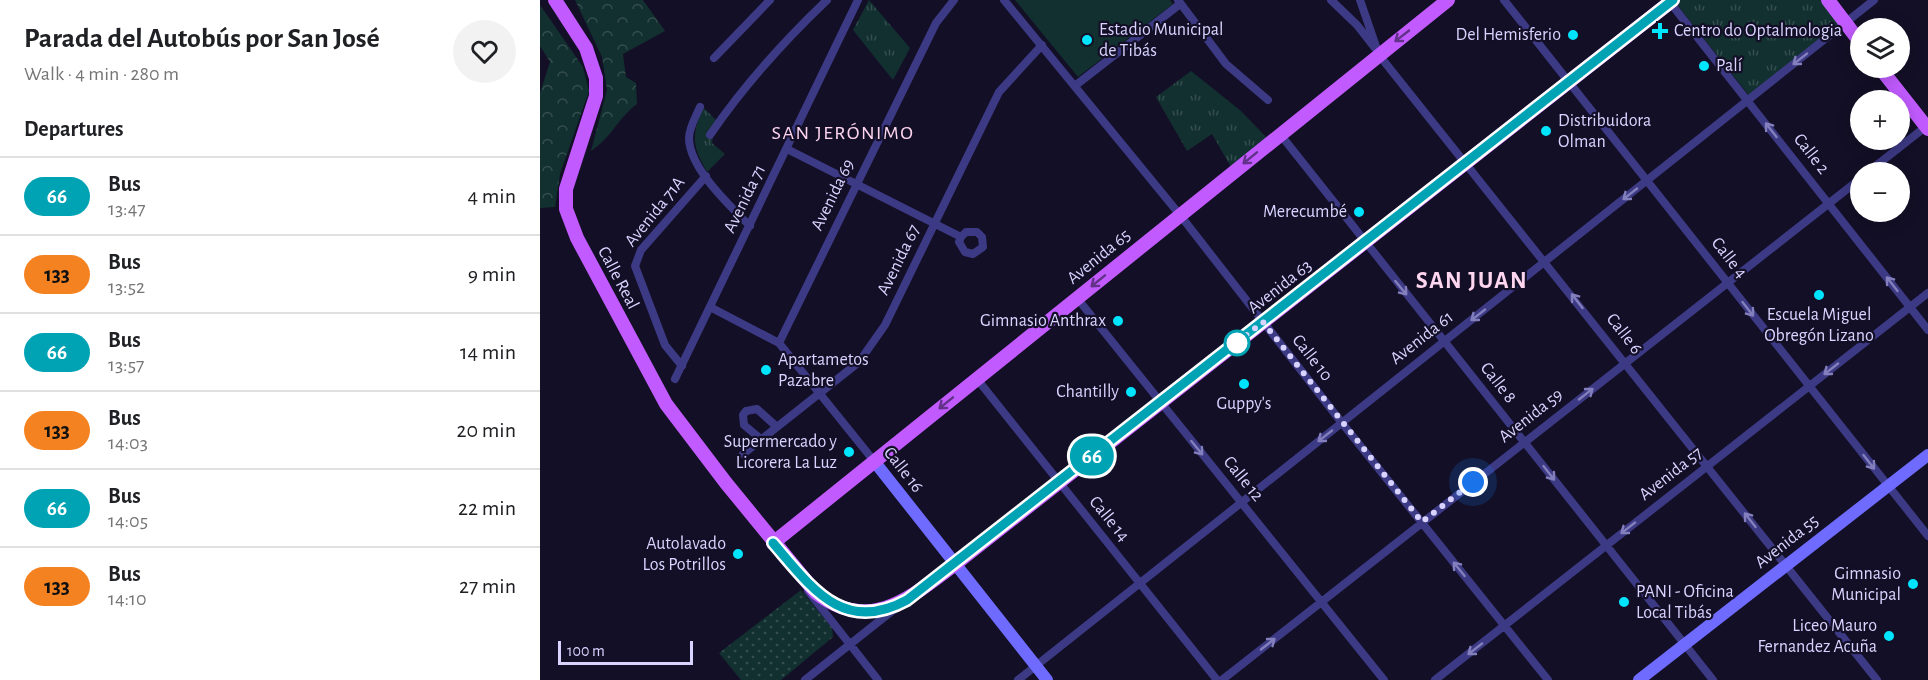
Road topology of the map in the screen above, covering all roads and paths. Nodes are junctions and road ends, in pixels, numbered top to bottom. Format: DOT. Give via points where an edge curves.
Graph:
graph roads {
  1 [pos="555,0"];
  2 [pos="770,0"];
  3 [pos="826,0"];
  4 [pos="858,0"];
  5 [pos="954,0"];
  6 [pos="1004,0"];
  7 [pos="1331,0"];
  8 [pos="1360,0"];
  9 [pos="1448,0"];
  10 [pos="1504,0"];
  11 [pos="1827,0"];
  12 [pos="1874,0"];
  13 [pos="1670,1"];
  14 [pos="1179,2"];
  15 [pos="1368,17"];
  16 [pos="1845,23"];
  17 [pos="1357,25"];
  18 [pos="1850,29"];
  19 [pos="1042,45"];
  20 [pos="1379,55"];
  21 [pos="714,58"];
  22 [pos="1888,78"];
  23 [pos="1569,82"];
  24 [pos="1076,85"];
  25 [pos="1268,100"];
  26 [pos="1748,100"];
  27 [pos="700,107"];
  28 [pos="1927,127"];
  29 [pos="710,135"];
  30 [pos="1280,135"];
  31 [pos="787,149"];
  32 [pos="1881,162"];
  33 [pos="1466,163"];
  34 [pos="706,176"];
  35 [pos="1647,181"];
  36 [pos="856,186"];
  37 [pos="1850,187"];
  38 [pos="1829,204"];
  39 [pos="1180,215"];
  40 [pos="934,224"];
  41 [pos="750,226"];
  42 [pos="961,237"];
  43 [pos="1365,243"];
  44 [pos="1545,261"];
  45 [pos="1727,283"];
  46 [pos="1928,293"];
  47 [pos="1077,298"];
  48 [pos="710,306"];
  49 [pos="1911,307"];
  50 [pos="1263,322"];
  51 [pos="1928,330"];
  52 [pos="1444,341"];
  53 [pos="779,343"];
  54 [pos="1626,363"];
  55 [pos="682,366"];
  56 [pos="675,379"];
  57 [pos="976,379"];
  58 [pos="1809,387"];
  59 [pos="820,393"];
  60 [pos="1160,403"];
  61 [pos="1342,423"];
  62 [pos="777,428"];
  63 [pos="762,440"];
  64 [pos="1524,442"];
  65 [pos="743,454"];
  66 [pos="1928,455"];
  67 [pos="874,461"];
  68 [pos="1708,466"];
  69 [pos="1058,483"];
  70 [pos="1888,486"];
  71 [pos="1241,502"];
  72 [pos="1422,522"];
  73 [pos="1928,536"];
  74 [pos="773,543"];
  75 [pos="1606,546"];
  76 [pos="954,565"];
  77 [pos="1786,566"];
  78 [pos="1140,583"];
  79 [pos="907,600"];
  80 [pos="1321,602"];
  81 [pos="1504,625"];
  82 [pos="1685,644"];
  83 [pos="849,646"];
  84 [pos="1035,666"];
  85 [pos="805,680"];
  86 [pos="878,680"];
  87 [pos="1018,680"];
  88 [pos="1047,680"];
  89 [pos="1220,680"];
  90 [pos="1384,680"];
  91 [pos="1435,680"];
  92 [pos="1548,680"];
  93 [pos="1639,680"];
  94 [pos="1713,680"];
  95 [pos="1877,680"];
  1 -- 74 [label="main road, Calle Real" via="586,48 596,78 596,96 566,189 570,221 666,404"];
  2 -- 21 [label="street"];
  3 -- 29 [label="street" via="745,86"];
  4 -- 31 [label="street, Avenida 71"];
  5 -- 36 [label="street, Avenida 69" via="936,23"];
  6 -- 19 [label="street, Calle 10"];
  7 -- 17 [label="street"];
  8 -- 15 [label="street, Calle 6"];
  9 -- 20 [label="main road, Avenida 65, one-way"];
  10 -- 23 [label="street, Calle 4"];
  11 -- 16 [label="main road"];
  12 -- 16 [label="street, Avenida 61"];
  13 -- 23 [label="main road, Avenida 63"];
  13 -- 26 [label="street, Calle 2"];
  14 -- 24 [label="street"];
  14 -- 25 [label="street" via="1226,64"];
  15 -- 17 [label="street"];
  15 -- 20 [label="street, Calle 6"];
  16 -- 18 [label="main road"];
  16 -- 26 [label="street, Avenida 61, one-way"];
  17 -- 20 [label="street"];
  19 -- 24 [label="street, Calle 10"];
  19 -- 40 [label="street, Avenida 67" via="999,92"];
  20 -- 30 [label="main road, Avenida 65"];
  20 -- 33 [label="street, Calle 6"];
  22 -- 28 [label="main road"];
  23 -- 33 [label="main road, Avenida 63"];
  23 -- 35 [label="street, Calle 4"];
  24 -- 39 [label="street, Calle 10"];
  26 -- 35 [label="street, Avenida 61"];
  38 -- 26 [label="street, Calle 2, one-way"];
  27 -- 34 [label="street" via="689,138"];
  28 -- 32 [label="street"];
  30 -- 39 [label="main road, Avenida 65, one-way"];
  30 -- 43 [label="street, Calle 8"];
  31 -- 36 [label="street"];
  31 -- 41 [label="street, Avenida 71"];
  33 -- 43 [label="main road, Avenida 63"];
  33 -- 44 [label="street, Calle 6"];
  34 -- 41 [label="street"];
  34 -- 55 [label="street, Avenida 71A" via="641,250 635,266 665,345"];
  35 -- 44 [label="street, Avenida 61, one-way"];
  35 -- 45 [label="street, Calle 4"];
  36 -- 40 [label="street"];
  36 -- 53 [label="street, Avenida 69"];
  37 -- 38 [label="street, Avenida 59"];
  38 -- 45 [label="street, Avenida 59"];
  49 -- 38 [label="street, Calle 2, one-way"];
  39 -- 47 [label="main road, Avenida 65, one-way"];
  39 -- 50 [label="street, Calle 10"];
  40 -- 42 [label="street"];
  40 -- 59 [label="street, Avenida 67" via="871,347 859,362"];
  41 -- 48 [label="street, Avenida 71"];
  43 -- 50 [label="main road, Avenida 63"];
  43 -- 52 [label="street, Calle 8, one-way"];
  44 -- 52 [label="street, Avenida 61, one-way"];
  54 -- 44 [label="street, Calle 6, one-way"];
  45 -- 54 [label="street, Avenida 59"];
  45 -- 58 [label="street, Calle 4, one-way"];
  46 -- 49 [label="street, Avenida 57"];
  47 -- 57 [label="main road, Avenida 65"];
  47 -- 60 [label="street, Calle 12"];
  48 -- 53 [label="street, Calle 16"];
  48 -- 55 [label="street, Avenida 71"];
  49 -- 51 [label="street, Calle 2"];
  49 -- 58 [label="street, Avenida 57, one-way"];
  50 -- 60 [label="main road, Avenida 63"];
  50 -- 61 [label="street, Calle 10"];
  52 -- 61 [label="street, Avenida 61"];
  52 -- 64 [label="street, Calle 8"];
  53 -- 59 [label="street, Calle 16"];
  64 -- 54 [label="street, Avenida 59, one-way"];
  54 -- 68 [label="street, Calle 6"];
  55 -- 56 [label="street, Avenida 71"];
  57 -- 67 [label="main road, Avenida 65, one-way"];
  57 -- 69 [label="street, Calle 14"];
  58 -- 68 [label="street, Avenida 57"];
  58 -- 70 [label="street, Calle 4, one-way"];
  59 -- 62 [label="street, Avenida 67"];
  59 -- 67 [label="street, Calle 16"];
  60 -- 69 [label="main road, Avenida 63"];
  60 -- 71 [label="street, Calle 12, one-way"];
  61 -- 71 [label="street, Avenida 61, one-way"];
  61 -- 72 [label="street, Calle 10"];
  62 -- 63 [label="street, Avenida 67"];
  62 -- 63 [label="street" via="757,409 746,411 744,426"];
  63 -- 65 [label="street, Avenida 67"];
  64 -- 72 [label="street, Avenida 59"];
  64 -- 75 [label="street, Calle 8, one-way"];
  66 -- 70 [label="street, Avenida 55"];
  67 -- 74 [label="main road, Avenida 65"];
  67 -- 76 [label="street, Calle 16"];
  68 -- 75 [label="street, Avenida 57, one-way"];
  77 -- 68 [label="street, Calle 6, one-way"];
  69 -- 76 [label="main road, Avenida 63"];
  69 -- 78 [label="street, Calle 14"];
  70 -- 73 [label="street, Calle 4"];
  70 -- 77 [label="street, Avenida 55"];
  71 -- 78 [label="street, Avenida 61"];
  71 -- 80 [label="street, Calle 12"];
  72 -- 80 [label="street, Avenida 59"];
  81 -- 72 [label="street, Calle 10, one-way"];
  74 -- 79 [label="main road, Avenida 63" via="816,593 832,604 870,612"];
  74 -- 83 [label="street"];
  75 -- 81 [label="street, Avenida 57"];
  75 -- 82 [label="street, Calle 8"];
  76 -- 79 [label="main road, Avenida 63"];
  76 -- 84 [label="street, Calle 16"];
  77 -- 82 [label="street, Avenida 55"];
  77 -- 95 [label="street, Calle 6"];
  78 -- 84 [label="street, Avenida 61"];
  78 -- 89 [label="street, Calle 14"];
  79 -- 83 [label="street, Avenida 63"];
  89 -- 80 [label="street, Avenida 59, one-way"];
  80 -- 90 [label="street, Calle 12"];
  81 -- 91 [label="street, Avenida 57, one-way"];
  81 -- 92 [label="street, Calle 10"];
  82 -- 93 [label="street, Avenida 55"];
  82 -- 94 [label="street, Calle 8"];
  83 -- 85 [label="street, Avenida 63"];
  83 -- 86 [label="street"];
  84 -- 87 [label="street, Avenida 61"];
  84 -- 88 [label="street, Calle 16"];
}
